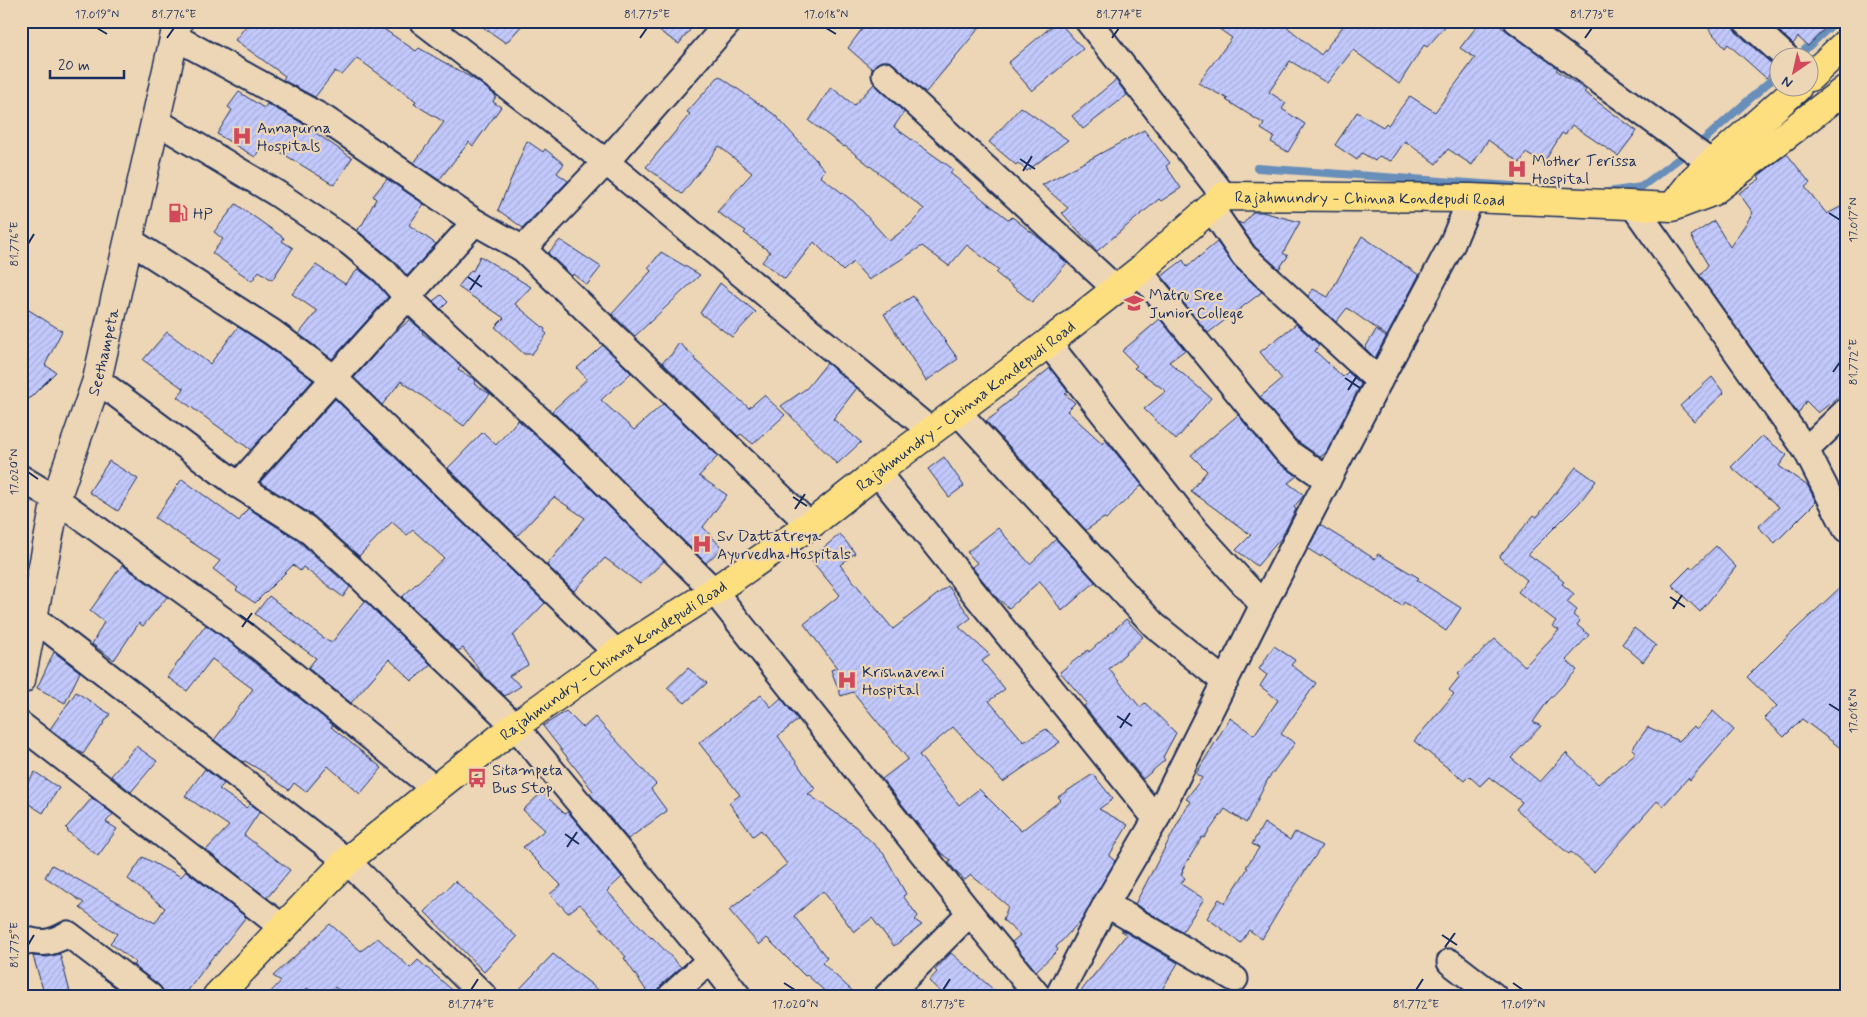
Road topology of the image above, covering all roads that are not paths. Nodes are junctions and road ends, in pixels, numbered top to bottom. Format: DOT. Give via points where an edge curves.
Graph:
graph roads {
  1 [pos="422,21"];
  2 [pos="730,21"];
  3 [pos="1088,21"];
  4 [pos="1517,21"];
  5 [pos="1746,21"];
  6 [pos="177,29"];
  7 [pos="1846,43"];
  8 [pos="1775,48"];
  9 [pos="1820,67"];
  10 [pos="885,75"];
  11 [pos="1846,89"];
  12 [pos="1786,98"];
  13 [pos="156,121"];
  14 [pos="606,162"];
  15 [pos="1710,166"];
  16 [pos="1471,198"];
  17 [pos="1217,202"];
  18 [pos="1634,207"];
  19 [pos="1672,207"];
  20 [pos="475,222"];
  21 [pos="129,240"];
  22 [pos="523,249"];
  23 [pos="1139,271"];
  24 [pos="1116,289"];
  25 [pos="407,297"];
  26 [pos="1048,344"];
  27 [pos="334,378"];
  28 [pos="96,380"];
  29 [pos="1379,381"];
  30 [pos="957,411"];
  31 [pos="1846,411"];
  32 [pos="931,431"];
  33 [pos="1806,450"];
  34 [pos="877,472"];
  35 [pos="21,478"];
  36 [pos="1328,480"];
  37 [pos="238,484"];
  38 [pos="56,500"];
  39 [pos="810,525"];
  40 [pos="1846,530"];
  41 [pos="714,591"];
  42 [pos="1263,605"];
  43 [pos="34,618"];
  44 [pos="617,653"];
  45 [pos="21,680"];
  46 [pos="1225,682"];
  47 [pos="21,725"];
  48 [pos="515,726"];
  49 [pos="435,789"];
  50 [pos="1156,819"];
  51 [pos="347,861"];
  52 [pos="1106,904"];
  53 [pos="970,913"];
  54 [pos="282,927"];
  55 [pos="21,938"];
  56 [pos="710,960"];
  57 [pos="1450,962"];
  58 [pos="1235,979"];
  59 [pos="150,996"];
  60 [pos="217,996"];
  61 [pos="484,996"];
  62 [pos="672,996"];
  63 [pos="738,996"];
  64 [pos="887,996"];
  65 [pos="1038,996"];
  66 [pos="1058,996"];
  67 [pos="1494,996"];
  1 -- 14 [label="street"];
  2 -- 14 [label="street"];
  3 -- 17 [label="street"];
  4 -- 15 [label="street" via="1703,157"];
  5 -- 8 [label="street"];
  6 -- 13 [label="street, Seethampeta"];
  6 -- 20 [label="street" via="325,119"];
  7 -- 9 [label="main road"];
  10 -- 24 [label="street"];
  11 -- 19 [label="main road" via="1712,192"];
  12 -- 15 [label="main road"];
  13 -- 21 [label="street, Seethampeta"];
  13 -- 25 [label="street" via="276,193 349,242 386,272"];
  14 -- 22 [label="street"];
  14 -- 32 [label="street"];
  15 -- 19 [label="main road" via="1694,179"];
  16 -- 17 [label="main road, Rajahmundry - Chinna Kondepudi Road"];
  16 -- 18 [label="main road, Rajahmundry - Chinna Kondepudi Road"];
  16 -- 29 [label="street" via="1452,244"];
  17 -- 23 [label="main road, Rajahmundry - Chinna Kondepudi Road"];
  17 -- 29 [label="street" via="1244,256"];
  18 -- 19 [label="main road, Rajahmundry - Chinna Kondepudi Road"];
  18 -- 33 [label="street"];
  20 -- 22 [label="street"];
  20 -- 25 [label="street"];
  21 -- 27 [label="street" via="272,332"];
  21 -- 28 [label="street, Seethampeta"];
  22 -- 39 [label="street"];
  23 -- 24 [label="main road, Rajahmundry - Chinna Kondepudi Road"];
  23 -- 36 [label="street" via="1286,451"];
  24 -- 26 [label="main road, Rajahmundry - Chinna Kondepudi Road"];
  25 -- 27 [label="street"];
  25 -- 41 [label="street" via="569,447"];
  26 -- 30 [label="main road, Rajahmundry - Chinna Kondepudi Road"];
  26 -- 42 [label="street" via="1195,530"];
  27 -- 37 [label="street"];
  27 -- 44 [label="street"];
  28 -- 37 [label="street"];
  28 -- 38 [label="street, Seethampeta"];
  29 -- 36 [label="street"];
  30 -- 32 [label="main road, Rajahmundry - Chinna Kondepudi Road"];
  30 -- 46 [label="street" via="1154,625"];
  31 -- 33 [label="street"];
  32 -- 34 [label="main road, Rajahmundry - Chinna Kondepudi Road"];
  33 -- 40 [label="street"];
  34 -- 39 [label="main road, Rajahmundry - Chinna Kondepudi Road"];
  34 -- 50 [label="street"];
  35 -- 38 [label="street"];
  36 -- 42 [label="street"];
  37 -- 48 [label="street" via="306,528"];
  38 -- 43 [label="street, Seethampeta"];
  38 -- 49 [label="street" via="244,635"];
  39 -- 41 [label="main road, Rajahmundry - Chinna Kondepudi Road"];
  41 -- 44 [label="main road, Rajahmundry - Chinna Kondepudi Road"];
  41 -- 53 [label="street"];
  42 -- 46 [label="street"];
  43 -- 45 [label="street, Seethampeta"];
  43 -- 51 [label="street"];
  44 -- 48 [label="main road, Rajahmundry - Chinna Kondepudi Road"];
  46 -- 50 [label="street"];
  47 -- 54 [label="street"];
  48 -- 49 [label="main road, Rajahmundry - Chinna Kondepudi Road"];
  48 -- 56 [label="street"];
  49 -- 51 [label="main road, Rajahmundry - Chinna Kondepudi Road"];
  50 -- 52 [label="street"];
  51 -- 54 [label="main road, Rajahmundry - Chinna Kondepudi Road"];
  51 -- 61 [label="street"];
  52 -- 58 [label="street"];
  52 -- 66 [label="street"];
  53 -- 64 [label="street"];
  53 -- 65 [label="street"];
  54 -- 60 [label="main road, Rajahmundry - Chinna Kondepudi Road"];
  55 -- 59 [label="street" via="36,943 55,942 68,934"];
  56 -- 62 [label="street"];
  56 -- 63 [label="street"];
  57 -- 67 [label="street"];
}
